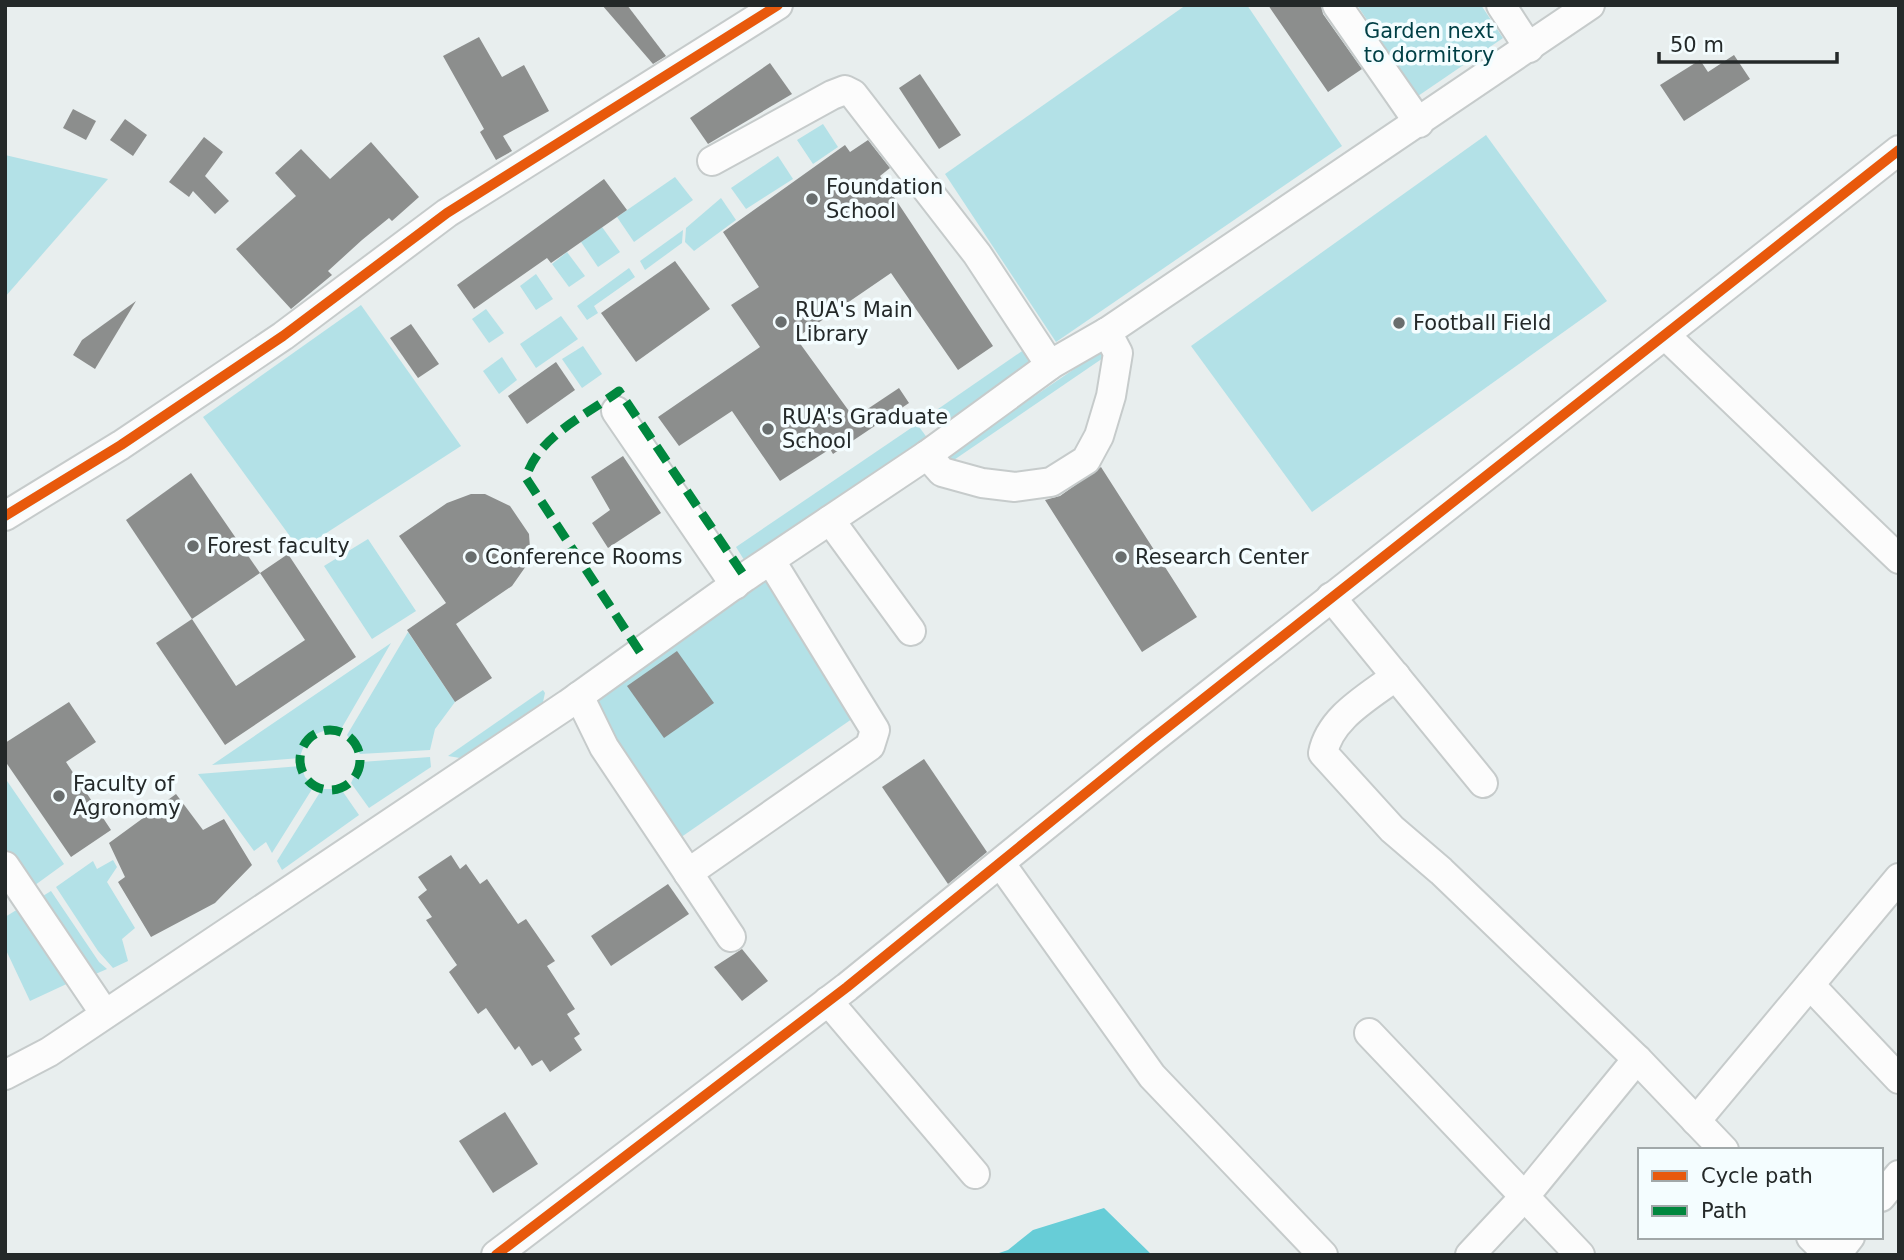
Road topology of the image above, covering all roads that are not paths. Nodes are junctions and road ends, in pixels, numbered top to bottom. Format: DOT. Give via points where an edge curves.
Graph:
graph roads {
  1 [pos="778,5"];
  2 [pos="1337,5"];
  3 [pos="1501,5"];
  4 [pos="1590,5"];
  5 [pos="1529,48"];
  6 [pos="1419,122"];
  7 [pos="1899,150"];
  8 [pos="712,161"];
  9 [pos="1107,332"];
  10 [pos="1665,335"];
  11 [pos="1050,365"];
  12 [pos="616,411"];
  13 [pos="927,455"];
  14 [pos="5,516"];
  15 [pos="830,520"];
  16 [pos="1899,559"];
  17 [pos="771,561"];
  18 [pos="735,585"];
  19 [pos="1332,597"];
  20 [pos="911,631"];
  21 [pos="1396,676"];
  22 [pos="579,696"];
  23 [pos="1483,783"];
  24 [pos="1001,864"];
  25 [pos="5,866"];
  26 [pos="688,873"];
  27 [pos="1899,878"];
  28 [pos="731,937"];
  29 [pos="1810,985"];
  30 [pos="828,1001"];
  31 [pos="105,1014"];
  32 [pos="1369,1033"];
  33 [pos="1637,1059"];
  34 [pos="5,1075"];
  35 [pos="1899,1079"];
  36 [pos="1696,1121"];
  37 [pos="1722,1148"];
  38 [pos="975,1174"];
  39 [pos="1899,1175"];
  40 [pos="1883,1195"];
  41 [pos="1525,1196"];
  42 [pos="1813,1239"];
  43 [pos="1848,1239"];
  44 [pos="496,1255"];
  45 [pos="1323,1255"];
  46 [pos="1470,1255"];
  47 [pos="1580,1255"];
  48 [pos="1829,1255"];
  49 [pos="1836,1255"];
  1 -- 14 [label="street" via="447,213 283,336"];
  2 -- 6 [label="street"];
  3 -- 5 [label="street"];
  4 -- 5 [label="street"];
  5 -- 6 [label="street"];
  6 -- 9 [label="street"];
  7 -- 10 [label="street"];
  8 -- 11 [label="street" via="838,92 853,94 977,254"];
  9 -- 11 [label="street"];
  9 -- 13 [label="street" via="1118,353 1111,396 1086,460 1051,482 1015,486 942,472"];
  10 -- 16 [label="street"];
  10 -- 19 [label="street"];
  11 -- 13 [label="street"];
  12 -- 18 [label="street"];
  13 -- 15 [label="street"];
  15 -- 17 [label="street"];
  15 -- 20 [label="street"];
  17 -- 18 [label="street"];
  17 -- 26 [label="street" via="875,730 874,738 870,746"];
  18 -- 22 [label="street"];
  19 -- 21 [label="street"];
  19 -- 24 [label="street"];
  21 -- 23 [label="street"];
  21 -- 33 [label="street" via="1346,714 1326,736 1323,752 1392,829"];
  22 -- 26 [label="street" via="604,747"];
  22 -- 31 [label="street"];
  24 -- 30 [label="street"];
  24 -- 45 [label="street" via="1152,1076"];
  25 -- 31 [label="street"];
  26 -- 28 [label="street"];
  27 -- 29 [label="street"];
  29 -- 35 [label="street"];
  29 -- 36 [label="street"];
  30 -- 38 [label="street"];
  30 -- 44 [label="street"];
  31 -- 34 [label="street"];
  32 -- 41 [label="street"];
  33 -- 36 [label="street"];
  33 -- 41 [label="street"];
  36 -- 37 [label="street"];
  39 -- 40 [label="street"];
  41 -- 46 [label="street"];
  41 -- 47 [label="street"];
  42 -- 48 [label="street"];
  43 -- 49 [label="street"];
}
